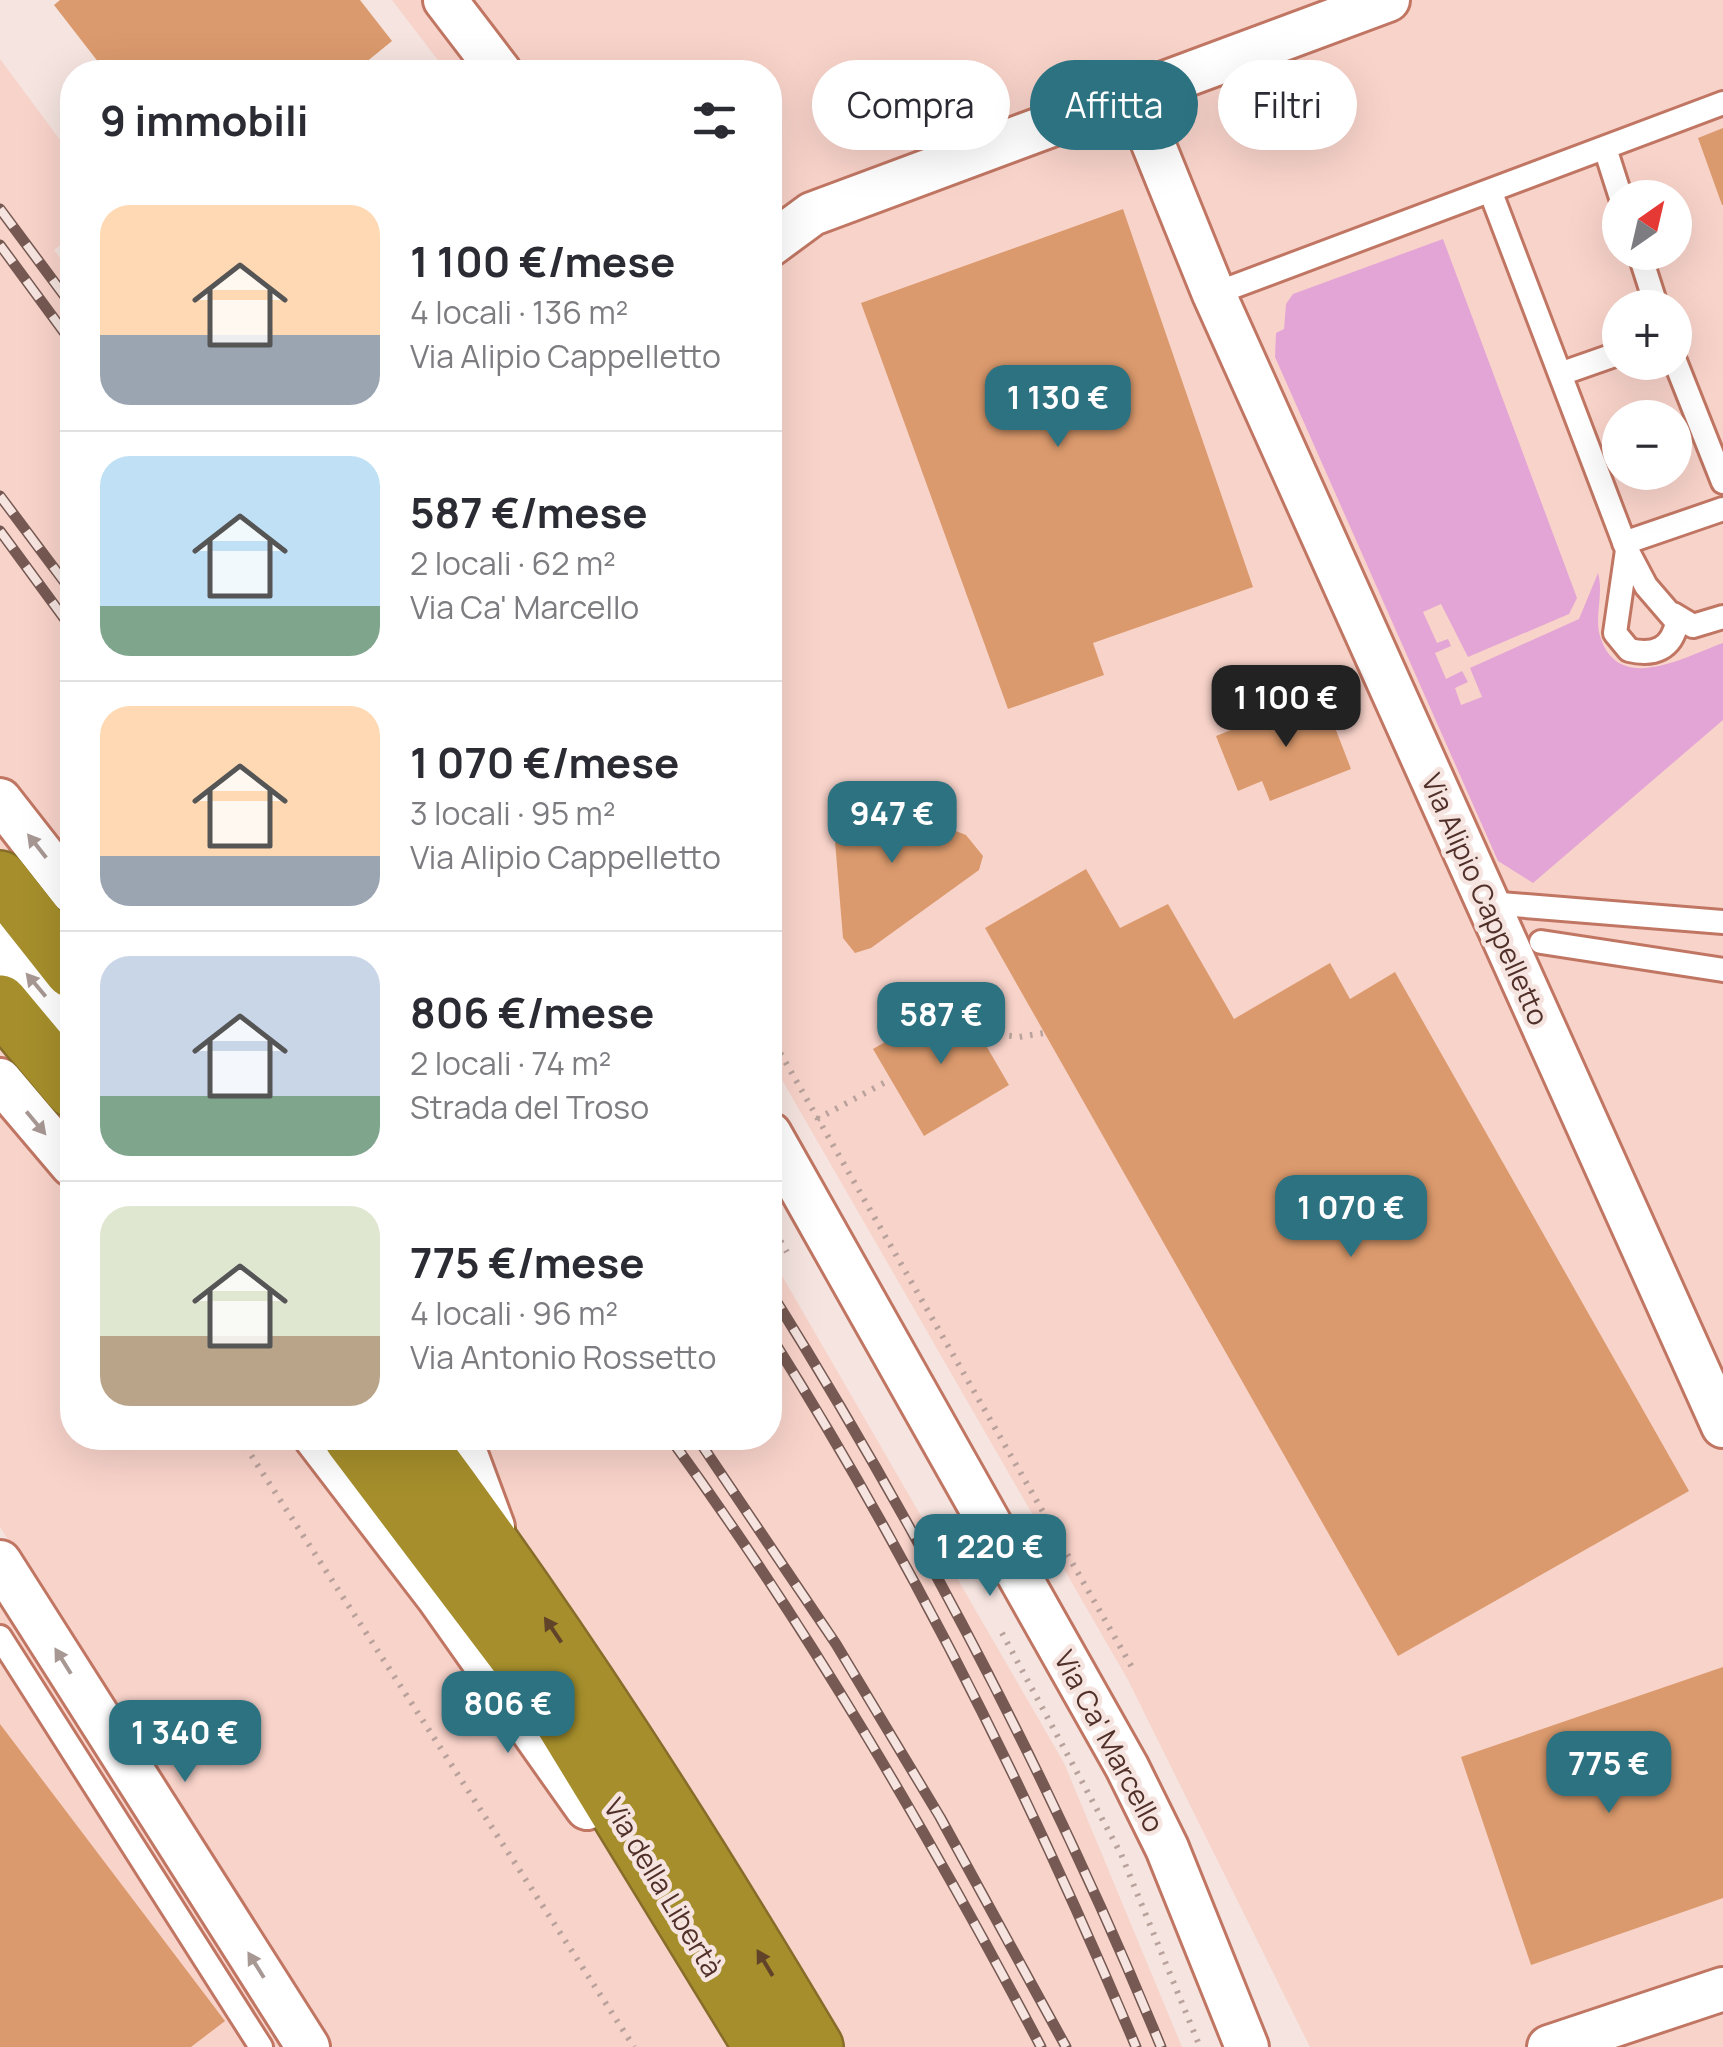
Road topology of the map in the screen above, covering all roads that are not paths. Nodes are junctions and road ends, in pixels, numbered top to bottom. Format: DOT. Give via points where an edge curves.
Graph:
graph roads {
  1 [pos="445,0"];
  2 [pos="1388,0"];
  3 [pos="491,60"];
  4 [pos="1198,70"];
  5 [pos="1723,103"];
  6 [pos="1030,133"];
  7 [pos="1605,148"];
  8 [pos="1156,150"];
  9 [pos="1615,180"];
  10 [pos="1491,193"];
  11 [pos="782,214"];
  12 [pos="812,214"];
  13 [pos="782,236"];
  14 [pos="1214,294"];
  15 [pos="1602,360"];
  16 [pos="1560,374"];
  17 [pos="1683,380"];
  18 [pos="1723,482"];
  19 [pos="1723,509"];
  20 [pos="1626,547"];
  21 [pos="1672,614"];
  22 [pos="1723,616"];
  23 [pos="0,800"];
  24 [pos="60,877"];
  25 [pos="0,879"];
  26 [pos="1488,903"];
  27 [pos="1723,922"];
  28 [pos="0,942"];
  29 [pos="1541,942"];
  30 [pos="60,955"];
  31 [pos="1723,970"];
  32 [pos="0,1003"];
  33 [pos="60,1014"];
  34 [pos="60,1074"];
  35 [pos="0,1080"];
  36 [pos="60,1151"];
  37 [pos="782,1155"];
  38 [pos="1723,1426"];
  39 [pos="325,1450"];
  40 [pos="361,1450"];
  41 [pos="423,1450"];
  42 [pos="465,1450"];
  43 [pos="506,1560"];
  44 [pos="0,1562"];
  45 [pos="0,1637"];
  46 [pos="1723,1988"];
  47 [pos="262,2047"];
  48 [pos="308,2047"];
  49 [pos="738,2047"];
  50 [pos="762,2047"];
  51 [pos="815,2047"];
  52 [pos="1247,2047"];
  53 [pos="1550,2047"];
  1 -- 3 [label="street"];
  2 -- 4 [label="street"];
  5 -- 7 [label="lane"];
  6 -- 12 [label="street"];
  7 -- 9 [label="lane"];
  7 -- 10 [label="lane"];
  8 -- 14 [label="street, Via Alipio Cappelletto"];
  10 -- 14 [label="lane"];
  10 -- 16 [label="lane"];
  11 -- 12 [label="street"];
  12 -- 13 [label="street"];
  14 -- 26 [label="street, Via Alipio Cappelletto"];
  15 -- 16 [label="lane"];
  16 -- 20 [label="lane"];
  17 -- 18 [label="lane"];
  19 -- 20 [label="lane"];
  20 -- 21 [label="lane" via="1646,586"];
  20 -- 21 [label="lane" via="1613,623 1620,643 1641,654 1660,651 1675,632"];
  21 -- 22 [label="lane" via="1694,626"];
  24 -- 23 [label="street, one-way"];
  25 -- 30 [label="highway"];
  26 -- 27 [label="lane"];
  26 -- 38 [label="street, Via Alipio Cappelletto"];
  33 -- 28 [label="street, one-way"];
  29 -- 31 [label="lane"];
  32 -- 34 [label="highway"];
  35 -- 36 [label="street, one-way"];
  37 -- 52 [label="street, Via Ca' Marcello" via="1127,1768 1167,1848"];
  39 -- 49 [label="street" via="518,1706"];
  40 -- 50 [label="highway, Via della Libertà" via="548,1697"];
  41 -- 43 [label="highway, Via della Libertà"];
  42 -- 43 [label="street"];
  51 -- 43 [label="highway, Via della Libertà, one-way" via="704,1861"];
  48 -- 44 [label="street, one-way"];
  45 -- 47 [label="lane"];
  46 -- 53 [label="street"];
}
